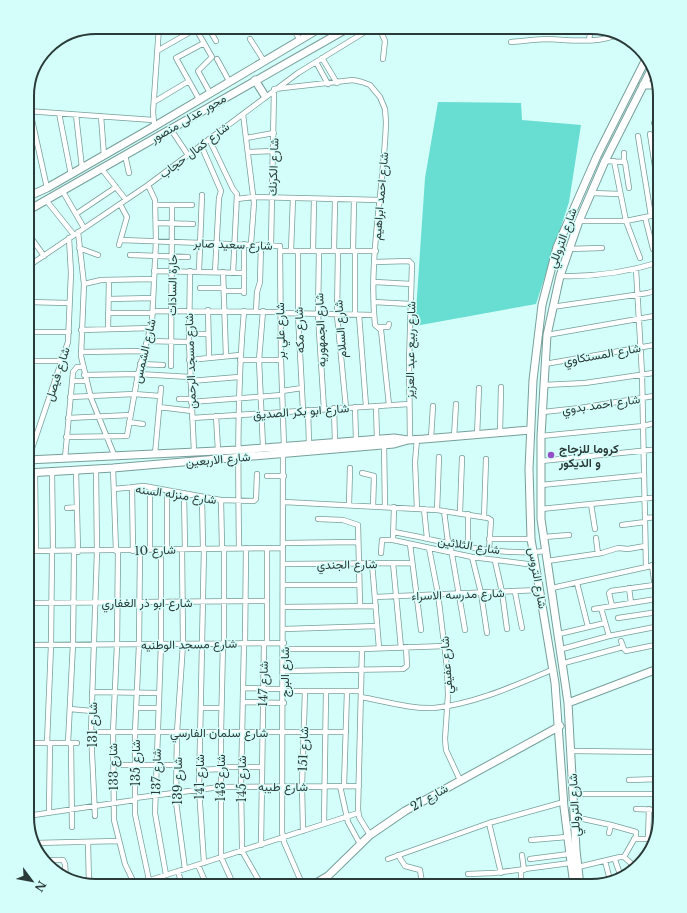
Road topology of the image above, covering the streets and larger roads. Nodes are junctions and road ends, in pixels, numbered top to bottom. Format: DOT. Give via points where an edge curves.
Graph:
graph roads {
  1 [pos="158,34"];
  2 [pos="187,34"];
  3 [pos="200,34"];
  4 [pos="212,34"];
  5 [pos="296,34"];
  6 [pos="311,34"];
  7 [pos="337,34"];
  8 [pos="361,34"];
  9 [pos="382,34"];
  10 [pos="590,34"];
  11 [pos="308,36"];
  12 [pos="609,37"];
  13 [pos="250,39"];
  14 [pos="300,40"];
  15 [pos="589,40"];
  16 [pos="216,41"];
  17 [pos="511,42"];
  18 [pos="204,43"];
  19 [pos="157,51"];
  20 [pos="322,58"];
  21 [pos="217,59"];
  22 [pos="384,59"];
  23 [pos="264,61"];
  24 [pos="316,62"];
  25 [pos="644,63"];
  26 [pos="649,74"];
  27 [pos="255,80"];
  28 [pos="189,81"];
  29 [pos="229,81"];
  30 [pos="328,84"];
  31 [pos="337,84"];
  32 [pos="643,85"];
  33 [pos="652,85"];
  34 [pos="274,89"];
  35 [pos="210,93"];
  36 [pos="265,96"];
  37 [pos="200,99"];
  38 [pos="154,102"];
  39 [pos="34,111"];
  40 [pos="59,113"];
  41 [pos="243,114"];
  42 [pos="76,115"];
  43 [pos="101,116"];
  44 [pos="154,123"];
  45 [pos="170,128"];
  46 [pos="274,133"];
  47 [pos="650,134"];
  48 [pos="34,135"];
  49 [pos="638,136"];
  50 [pos="246,138"];
  51 [pos="209,139"];
  52 [pos="201,145"];
  53 [pos="652,147"];
  54 [pos="274,151"];
  55 [pos="653,151"];
  56 [pos="248,152"];
  57 [pos="624,152"];
  58 [pos="125,155"];
  59 [pos="188,155"];
  60 [pos="104,156"];
  61 [pos="605,161"];
  62 [pos="614,161"];
  63 [pos="624,162"];
  64 [pos="82,168"];
  65 [pos="101,168"];
  66 [pos="129,173"];
  67 [pos="70,175"];
  68 [pos="148,185"];
  69 [pos="116,187"];
  70 [pos="47,188"];
  71 [pos="629,188"];
  72 [pos="62,190"];
  73 [pos="591,193"];
  74 [pos="34,194"];
  75 [pos="620,194"];
  76 [pos="202,195"];
  77 [pos="237,196"];
  78 [pos="253,197"];
  79 [pos="271,198"];
  80 [pos="293,198"];
  81 [pos="314,199"];
  82 [pos="46,200"];
  83 [pos="126,200"];
  84 [pos="335,200"];
  85 [pos="354,200"];
  86 [pos="380,200"];
  87 [pos="34,203"];
  88 [pos="120,204"];
  89 [pos="37,205"];
  90 [pos="155,205"];
  91 [pos="172,205"];
  92 [pos="192,205"];
  93 [pos="34,207"];
  94 [pos="76,214"];
  95 [pos="651,216"];
  96 [pos="645,217"];
  97 [pos="579,221"];
  98 [pos="626,221"];
  99 [pos="156,223"];
  100 [pos="172,224"];
  101 [pos="193,224"];
  102 [pos="84,228"];
  103 [pos="73,236"];
  104 [pos="121,240"];
  105 [pos="156,241"];
  106 [pos="34,242"];
  107 [pos="172,242"];
  108 [pos="200,243"];
  109 [pos="216,243"];
  110 [pos="234,244"];
  111 [pos="244,244"];
  112 [pos="251,244"];
  113 [pos="261,244"];
  114 [pos="271,245"];
  115 [pos="119,246"];
  116 [pos="79,248"];
  117 [pos="602,248"];
  118 [pos="568,249"];
  119 [pos="653,249"];
  120 [pos="280,251"];
  121 [pos="291,251"];
  122 [pos="298,251"];
  123 [pos="313,251"];
  124 [pos="319,251"];
  125 [pos="336,251"];
  126 [pos="354,251"];
  127 [pos="376,251"];
  128 [pos="98,255"];
  129 [pos="130,255"];
  130 [pos="44,256"];
  131 [pos="155,256"];
  132 [pos="172,256"];
  133 [pos="188,257"];
  134 [pos="640,258"];
  135 [pos="375,262"];
  136 [pos="34,263"];
  137 [pos="653,264"];
  138 [pos="636,269"];
  139 [pos="154,271"];
  140 [pos="172,271"];
  141 [pos="190,271"];
  142 [pos="199,271"];
  143 [pos="215,272"];
  144 [pos="223,272"];
  145 [pos="233,273"];
  146 [pos="243,273"];
  147 [pos="560,276"];
  148 [pos="154,279"];
  149 [pos="109,280"];
  150 [pos="375,282"];
  151 [pos="84,284"];
  152 [pos="411,284"];
  153 [pos="200,288"];
  154 [pos="224,290"];
  155 [pos="653,291"];
  156 [pos="637,294"];
  157 [pos="109,298"];
  158 [pos="153,298"];
  159 [pos="34,302"];
  160 [pos="374,302"];
  161 [pos="69,303"];
  162 [pos="410,304"];
  163 [pos="552,307"];
  164 [pos="171,310"];
  165 [pos="188,310"];
  166 [pos="208,310"];
  167 [pos="224,310"];
  168 [pos="244,311"];
  169 [pos="256,311"];
  170 [pos="263,311"];
  171 [pos="153,312"];
  172 [pos="108,313"];
  173 [pos="280,313"];
  174 [pos="298,314"];
  175 [pos="318,315"];
  176 [pos="338,315"];
  177 [pos="357,315"];
  178 [pos="374,315"];
  179 [pos="653,317"];
  180 [pos="638,320"];
  181 [pos="390,324"];
  182 [pos="379,327"];
  183 [pos="151,328"];
  184 [pos="108,329"];
  185 [pos="81,330"];
  186 [pos="34,332"];
  187 [pos="69,332"];
  188 [pos="188,334"];
  189 [pos="208,334"];
  190 [pos="547,335"];
  191 [pos="147,341"];
  192 [pos="170,342"];
  193 [pos="188,342"];
  194 [pos="546,345"];
  195 [pos="653,345"];
  196 [pos="536,346"];
  197 [pos="640,347"];
  198 [pos="144,351"];
  199 [pos="81,352"];
  200 [pos="226,356"];
  201 [pos="209,357"];
  202 [pos="240,358"];
  203 [pos="34,360"];
  204 [pos="189,360"];
  205 [pos="259,360"];
  206 [pos="281,360"];
  207 [pos="62,361"];
  208 [pos="140,364"];
  209 [pos="545,364"];
  210 [pos="163,365"];
  211 [pos="171,366"];
  212 [pos="83,367"];
  213 [pos="653,373"];
  214 [pos="138,374"];
  215 [pos="642,374"];
  216 [pos="84,375"];
  217 [pos="239,377"];
  218 [pos="190,379"];
  219 [pos="72,381"];
  220 [pos="86,381"];
  221 [pos="544,385"];
  222 [pos="501,387"];
  223 [pos="161,388"];
  224 [pos="302,388"];
  225 [pos="479,388"];
  226 [pos="282,393"];
  227 [pos="134,394"];
  228 [pos="160,396"];
  229 [pos="260,396"];
  230 [pos="653,396"];
  231 [pos="70,398"];
  232 [pos="91,398"];
  233 [pos="179,398"];
  234 [pos="239,398"];
  235 [pos="643,398"];
  236 [pos="191,400"];
  237 [pos="409,404"];
  238 [pos="456,404"];
  239 [pos="389,405"];
  240 [pos="366,406"];
  241 [pos="376,406"];
  242 [pos="433,406"];
  243 [pos="159,407"];
  244 [pos="355,407"];
  245 [pos="334,408"];
  246 [pos="346,408"];
  247 [pos="324,409"];
  248 [pos="305,410"];
  249 [pos="192,411"];
  250 [pos="282,412"];
  251 [pos="543,412"];
  252 [pos="261,413"];
  253 [pos="130,415"];
  254 [pos="240,415"];
  255 [pos="216,416"];
  256 [pos="98,417"];
  257 [pos="68,418"];
  258 [pos="192,418"];
  259 [pos="129,422"];
  260 [pos="143,424"];
  261 [pos="653,424"];
  262 [pos="643,426"];
  263 [pos="530,430"];
  264 [pos="500,433"];
  265 [pos="477,435"];
  266 [pos="541,436"];
  267 [pos="66,437"];
  268 [pos="107,437"];
  269 [pos="454,437"];
  270 [pos="431,438"];
  271 [pos="377,439"];
  272 [pos="356,440"];
  273 [pos="412,440"];
  274 [pos="335,442"];
  275 [pos="34,443"];
  276 [pos="309,444"];
  277 [pos="384,445"];
  278 [pos="263,447"];
  279 [pos="218,450"];
  280 [pos="284,450"];
  281 [pos="653,450"];
  282 [pos="194,452"];
  283 [pos="644,452"];
  284 [pos="238,453"];
  285 [pos="155,454"];
  286 [pos="115,457"];
  287 [pos="440,457"];
  288 [pos="65,458"];
  289 [pos="462,458"];
  290 [pos="486,459"];
  291 [pos="34,460"];
  292 [pos="541,461"];
  293 [pos="113,468"];
  294 [pos="350,468"];
  295 [pos="96,469"];
  296 [pos="76,470"];
  297 [pos="52,471"];
  298 [pos="35,473"];
  299 [pos="362,473"];
  300 [pos="257,474"];
  301 [pos="644,475"];
  302 [pos="267,476"];
  303 [pos="284,476"];
  304 [pos="541,485"];
  305 [pos="132,487"];
  306 [pos="150,487"];
  307 [pos="114,489"];
  308 [pos="166,490"];
  309 [pos="34,492"];
  310 [pos="184,493"];
  311 [pos="202,497"];
  312 [pos="653,497"];
  313 [pos="644,498"];
  314 [pos="221,500"];
  315 [pos="238,501"];
  316 [pos="284,502"];
  317 [pos="591,504"];
  318 [pos="349,505"];
  319 [pos="373,506"];
  320 [pos="77,507"];
  321 [pos="385,507"];
  322 [pos="394,507"];
  323 [pos="67,508"];
  324 [pos="417,509"];
  325 [pos="424,509"];
  326 [pos="541,509"];
  327 [pos="437,510"];
  328 [pos="444,511"];
  329 [pos="460,512"];
  330 [pos="468,514"];
  331 [pos="486,518"];
  332 [pos="653,518"];
  333 [pos="318,519"];
  334 [pos="645,520"];
  335 [pos="622,525"];
  336 [pos="595,529"];
  337 [pos="394,532"];
  338 [pos="569,535"];
  339 [pos="544,537"];
  340 [pos="427,538"];
  341 [pos="596,538"];
  342 [pos="490,539"];
  343 [pos="531,539"];
  344 [pos="394,540"];
  345 [pos="358,542"];
  346 [pos="449,542"];
  347 [pos="410,544"];
  348 [pos="283,545"];
  349 [pos="468,546"];
  350 [pos="645,546"];
  351 [pos="204,548"];
  352 [pos="223,548"];
  353 [pos="239,548"];
  354 [pos="246,548"];
  355 [pos="267,548"];
  356 [pos="429,548"];
  357 [pos="184,549"];
  358 [pos="140,550"];
  359 [pos="150,550"];
  360 [pos="161,550"];
  361 [pos="167,550"];
  362 [pos="488,550"];
  363 [pos="34,551"];
  364 [pos="53,551"];
  365 [pos="97,551"];
  366 [pos="117,551"];
  367 [pos="133,551"];
  368 [pos="546,551"];
  369 [pos="76,552"];
  370 [pos="533,552"];
  371 [pos="381,553"];
  372 [pos="452,553"];
  373 [pos="598,554"];
  374 [pos="472,557"];
  375 [pos="495,560"];
  376 [pos="547,561"];
  377 [pos="393,563"];
  378 [pos="411,563"];
  379 [pos="283,564"];
  380 [pos="359,564"];
  381 [pos="372,564"];
  382 [pos="535,565"];
  383 [pos="652,565"];
  384 [pos="646,567"];
  385 [pos="653,575"];
  386 [pos="577,583"];
  387 [pos="283,585"];
  388 [pos="359,585"];
  389 [pos="653,585"];
  390 [pos="552,588"];
  391 [pos="629,588"];
  392 [pos="540,590"];
  393 [pos="502,592"];
  394 [pos="515,592"];
  395 [pos="481,593"];
  396 [pos="438,594"];
  397 [pos="459,594"];
  398 [pos="416,595"];
  399 [pos="396,596"];
  400 [pos="375,597"];
  401 [pos="653,599"];
  402 [pos="224,601"];
  403 [pos="246,601"];
  404 [pos="267,601"];
  405 [pos="74,602"];
  406 [pos="96,602"];
  407 [pos="117,602"];
  408 [pos="139,602"];
  409 [pos="160,602"];
  410 [pos="182,602"];
  411 [pos="204,602"];
  412 [pos="34,603"];
  413 [pos="51,603"];
  414 [pos="631,603"];
  415 [pos="360,606"];
  416 [pos="376,606"];
  417 [pos="612,606"];
  418 [pos="283,607"];
  419 [pos="601,608"];
  420 [pos="594,609"];
  421 [pos="653,612"];
  422 [pos="618,618"];
  423 [pos="605,623"];
  424 [pos="377,626"];
  425 [pos="588,627"];
  426 [pos="653,627"];
  427 [pos="522,628"];
  428 [pos="284,629"];
  429 [pos="507,629"];
  430 [pos="421,630"];
  431 [pos="465,630"];
  432 [pos="487,633"];
  433 [pos="559,634"];
  434 [pos="609,636"];
  435 [pos="621,641"];
  436 [pos="224,643"];
  437 [pos="245,643"];
  438 [pos="266,643"];
  439 [pos="284,643"];
  440 [pos="73,644"];
  441 [pos="95,644"];
  442 [pos="117,644"];
  443 [pos="160,644"];
  444 [pos="183,644"];
  445 [pos="203,644"];
  446 [pos="34,645"];
  447 [pos="51,645"];
  448 [pos="139,645"];
  449 [pos="445,646"];
  450 [pos="653,646"];
  451 [pos="406,647"];
  452 [pos="623,647"];
  453 [pos="379,648"];
  454 [pos="400,648"];
  455 [pos="284,649"];
  456 [pos="362,649"];
  457 [pos="562,649"];
  458 [pos="564,663"];
  459 [pos="554,669"];
  460 [pos="284,671"];
  461 [pos="361,671"];
  462 [pos="653,671"];
  463 [pos="243,688"];
  464 [pos="263,689"];
  465 [pos="284,690"];
  466 [pos="305,691"];
  467 [pos="326,691"];
  468 [pos="347,691"];
  469 [pos="361,691"];
  470 [pos="92,692"];
  471 [pos="115,692"];
  472 [pos="137,693"];
  473 [pos="159,694"];
  474 [pos="361,697"];
  475 [pos="243,702"];
  476 [pos="263,703"];
  477 [pos="284,703"];
  478 [pos="568,703"];
  479 [pos="448,706"];
  480 [pos="136,708"];
  481 [pos="158,708"];
  482 [pos="201,708"];
  483 [pos="221,708"];
  484 [pos="70,709"];
  485 [pos="92,710"];
  486 [pos="570,724"];
  487 [pos="560,726"];
  488 [pos="91,732"];
  489 [pos="113,732"];
  490 [pos="135,732"];
  491 [pos="156,732"];
  492 [pos="177,732"];
  493 [pos="200,732"];
  494 [pos="220,732"];
  495 [pos="262,732"];
  496 [pos="283,732"];
  497 [pos="303,732"];
  498 [pos="325,732"];
  499 [pos="346,732"];
  500 [pos="242,733"];
  501 [pos="34,743"];
  502 [pos="48,743"];
  503 [pos="69,743"];
  504 [pos="77,743"];
  505 [pos="572,751"];
  506 [pos="653,752"];
  507 [pos="135,764"];
  508 [pos="156,764"];
  509 [pos="177,764"];
  510 [pos="113,765"];
  511 [pos="241,767"];
  512 [pos="262,767"];
  513 [pos="220,768"];
  514 [pos="199,770"];
  515 [pos="653,779"];
  516 [pos="460,780"];
  517 [pos="629,780"];
  518 [pos="241,786"];
  519 [pos="262,786"];
  520 [pos="282,786"];
  521 [pos="302,786"];
  522 [pos="323,786"];
  523 [pos="342,786"];
  524 [pos="359,786"];
  525 [pos="220,787"];
  526 [pos="199,789"];
  527 [pos="176,792"];
  528 [pos="573,794"];
  529 [pos="653,794"];
  530 [pos="155,795"];
  531 [pos="135,799"];
  532 [pos="114,802"];
  533 [pos="94,805"];
  534 [pos="564,805"];
  535 [pos="574,806"];
  536 [pos="72,808"];
  537 [pos="636,809"];
  538 [pos="649,809"];
  539 [pos="653,809"];
  540 [pos="50,812"];
  541 [pos="358,813"];
  542 [pos="34,815"];
  543 [pos="95,816"];
  544 [pos="347,817"];
  545 [pos="574,817"];
  546 [pos="489,823"];
  547 [pos="324,824"];
  548 [pos="611,825"];
  549 [pos="72,827"];
  550 [pos="303,831"];
  551 [pos="609,833"];
  552 [pos="370,835"];
  553 [pos="568,837"];
  554 [pos="283,838"];
  555 [pos="531,840"];
  556 [pos="634,840"];
  557 [pos="118,841"];
  558 [pos="88,842"];
  559 [pos="40,843"];
  560 [pos="261,844"];
  561 [pos="360,844"];
  562 [pos="242,851"];
  563 [pos="569,854"];
  564 [pos="398,855"];
  565 [pos="522,855"];
  566 [pos="221,857"];
  567 [pos="624,857"];
  568 [pos="388,859"];
  569 [pos="530,859"];
  570 [pos="51,860"];
  571 [pos="615,860"];
  572 [pos="605,862"];
  573 [pos="204,863"];
  574 [pos="570,863"];
  575 [pos="631,864"];
  576 [pos="198,865"];
  577 [pos="578,867"];
  578 [pos="185,869"];
  579 [pos="522,870"];
  580 [pos="66,871"];
  581 [pos="178,871"];
  582 [pos="500,872"];
  583 [pos="619,872"];
  584 [pos="468,874"];
  585 [pos="166,875"];
  586 [pos="609,876"];
  587 [pos="89,878"];
  588 [pos="131,879"];
  589 [pos="151,879"];
  590 [pos="180,879"];
  591 [pos="204,879"];
  592 [pos="231,879"];
  593 [pos="258,879"];
  594 [pos="300,879"];
  595 [pos="323,879"];
  596 [pos="421,879"];
  597 [pos="521,879"];
  598 [pos="572,879"];
  599 [pos="579,879"];
  1 -- 19 [label="street"];
  2 -- 19 [label="street"];
  3 -- 18 [label="street"];
  4 -- 16 [label="street"];
  5 -- 14 [label="street"];
  6 -- 11 [label="street, محور عدلى منصور"];
  7 -- 27 [label="street, محور عدلى منصور"];
  8 -- 20 [label="street, شارع كمال حجاب"];
  9 -- 22 [label="street" via="385,41"];
  10 -- 15 [label="street"];
  11 -- 14 [label="street, محور عدلى منصور"];
  12 -- 15 [label="street"];
  13 -- 23 [label="street"];
  14 -- 23 [label="street, محور عدلى منصور"];
  15 -- 17 [label="street" via="540,39"];
  18 -- 28 [label="street" via="176,58"];
  18 -- 35 [label="street" via="212,58 198,71"];
  19 -- 38 [label="street"];
  20 -- 24 [label="street, شارع كمال حجاب"];
  20 -- 31 [label="street"];
  21 -- 29 [label="street"];
  23 -- 29 [label="street, محور عدلى منصور"];
  24 -- 30 [label="street"];
  24 -- 34 [label="street, شارع كمال حجاب"];
  25 -- 196 [label="street, شارع التروللي" via="562,233 545,290"];
  26 -- 32 [label="street, شارع التروللي"];
  27 -- 36 [label="street"];
  27 -- 45 [label="street, محور عدلى منصور"];
  28 -- 37 [label="street"];
  28 -- 38 [label="street"];
  29 -- 35 [label="street, محور عدلى منصور"];
  30 -- 31 [label="street, شارع احمد ابراهيم"];
  30 -- 34 [label="street, شارع احمد ابراهيم"];
  31 -- 86 [label="street, شارع احمد ابراهيم" via="353,80 370,85 383,104 386,128"];
  32 -- 33 [label="street"];
  32 -- 61 [label="street, شارع التروللي"];
  34 -- 36 [label="street, شارع كمال حجاب"];
  34 -- 46 [label="street, شارع الكرنك"];
  35 -- 37 [label="street, محور عدلى منصور"];
  36 -- 41 [label="street, شارع كمال حجاب"];
  37 -- 44 [label="street, محور عدلى منصور"];
  38 -- 44 [label="street"];
  39 -- 40 [label="street"];
  40 -- 42 [label="street"];
  40 -- 67 [label="street"];
  41 -- 50 [label="street"];
  41 -- 51 [label="street, شارع كمال حجاب"];
  42 -- 43 [label="street"];
  42 -- 64 [label="street"];
  43 -- 44 [label="street"];
  43 -- 60 [label="street"];
  44 -- 60 [label="street, محور عدلى منصور"];
  45 -- 58 [label="street, محور عدلى منصور"];
  45 -- 59 [label="street"];
  46 -- 50 [label="street"];
  46 -- 54 [label="street, شارع الكرنك"];
  47 -- 53 [label="street"];
  48 -- 70 [label="street"];
  49 -- 95 [label="street"];
  50 -- 56 [label="street"];
  51 -- 52 [label="street, شارع كمال حجاب"];
  51 -- 77 [label="street"];
  52 -- 59 [label="street, شارع كمال حجاب"];
  52 -- 109 [label="street" via="221,190"];
  53 -- 55 [label="street"];
  54 -- 56 [label="street"];
  54 -- 79 [label="street, شارع الكرنك"];
  56 -- 78 [label="street"];
  57 -- 63 [label="street"];
  58 -- 65 [label="street, محور عدلى منصور"];
  58 -- 66 [label="street"];
  59 -- 68 [label="street, شارع كمال حجاب"];
  60 -- 64 [label="street, محور عدلى منصور"];
  61 -- 62 [label="street"];
  61 -- 73 [label="street, شارع التروللي"];
  62 -- 63 [label="street"];
  62 -- 75 [label="street"];
  63 -- 71 [label="street"];
  64 -- 67 [label="street, محور عدلى منصور"];
  65 -- 69 [label="street"];
  65 -- 72 [label="street, محور عدلى منصور"];
  67 -- 70 [label="street, محور عدلى منصور"];
  68 -- 83 [label="street, شارع كمال حجاب"];
  68 -- 90 [label="street, شارع الشمس" via="154,195"];
  69 -- 83 [label="street"];
  69 -- 94 [label="street"];
  70 -- 74 [label="street, محور عدلى منصور"];
  72 -- 82 [label="street, محور عدلى منصور"];
  72 -- 94 [label="street"];
  73 -- 75 [label="street"];
  73 -- 97 [label="street, شارع التروللي"];
  75 -- 98 [label="street"];
  76 -- 108 [label="street"];
  77 -- 78 [label="street"];
  77 -- 110 [label="street"];
  78 -- 79 [label="street"];
  78 -- 112 [label="street"];
  79 -- 80 [label="street"];
  79 -- 114 [label="street, شارع الكرنك"];
  80 -- 81 [label="street"];
  80 -- 121 [label="street"];
  81 -- 84 [label="street"];
  81 -- 123 [label="street"];
  82 -- 89 [label="street, محور عدلى منصور"];
  82 -- 103 [label="street"];
  83 -- 88 [label="street, شارع كمال حجاب"];
  84 -- 85 [label="street"];
  84 -- 125 [label="street, شارع السلام"];
  85 -- 86 [label="street"];
  85 -- 126 [label="street"];
  86 -- 127 [label="street, شارع احمد ابراهيم"];
  87 -- 89 [label="street"];
  88 -- 102 [label="street, شارع كمال حجاب"];
  88 -- 104 [label="street" via="127,217"];
  89 -- 93 [label="street, محور عدلى منصور"];
  90 -- 91 [label="street"];
  90 -- 99 [label="street, شارع الشمس"];
  91 -- 92 [label="street"];
  91 -- 100 [label="street, حارة السادات"];
  94 -- 102 [label="street"];
  95 -- 96 [label="street"];
  96 -- 98 [label="street"];
  96 -- 119 [label="street"];
  97 -- 98 [label="street"];
  97 -- 118 [label="street, شارع التروللي"];
  98 -- 134 [label="street"];
  99 -- 100 [label="street"];
  99 -- 105 [label="street, شارع الشمس"];
  100 -- 101 [label="street"];
  100 -- 107 [label="street, حارة السادات"];
  102 -- 103 [label="street, شارع كمال حجاب"];
  103 -- 116 [label="street"];
  103 -- 130 [label="street"];
  103 -- 161 [label="street, شارع فيصل"];
  104 -- 105 [label="street, شارع سعيد صابر"];
  104 -- 115 [label="street"];
  105 -- 107 [label="street, شارع سعيد صابر"];
  105 -- 131 [label="street, شارع الشمس"];
  106 -- 130 [label="street"];
  107 -- 108 [label="street, شارع سعيد صابر"];
  107 -- 132 [label="street, حارة السادات"];
  108 -- 109 [label="street, شارع سعيد صابر"];
  108 -- 142 [label="street"];
  109 -- 110 [label="street, شارع سعيد صابر"];
  109 -- 143 [label="street"];
  110 -- 111 [label="street, شارع سعيد صابر"];
  110 -- 145 [label="street"];
  111 -- 112 [label="street, شارع سعيد صابر"];
  111 -- 146 [label="street"];
  112 -- 113 [label="street, شارع سعيد صابر"];
  113 -- 114 [label="street, شارع سعيد صابر"];
  113 -- 169 [label="street"];
  114 -- 120 [label="street, شارع سعيد صابر" via="279,245"];
  116 -- 128 [label="street"];
  116 -- 151 [label="street"];
  117 -- 118 [label="street"];
  118 -- 147 [label="street, شارع التروللي"];
  120 -- 121 [label="street"];
  120 -- 173 [label="street, شارع علي بر"];
  121 -- 122 [label="street"];
  122 -- 123 [label="street"];
  122 -- 174 [label="street, شارع مكه"];
  123 -- 124 [label="street"];
  124 -- 125 [label="street"];
  124 -- 175 [label="street, شارع الجمهوريه"];
  125 -- 126 [label="street"];
  125 -- 176 [label="street, شارع السلام"];
  126 -- 127 [label="street"];
  126 -- 177 [label="street"];
  127 -- 135 [label="street, شارع احمد ابراهيم"];
  129 -- 131 [label="street"];
  130 -- 136 [label="street"];
  131 -- 132 [label="street"];
  131 -- 139 [label="street, شارع الشمس"];
  132 -- 133 [label="street"];
  132 -- 140 [label="street, حارة السادات"];
  135 -- 150 [label="street, شارع احمد ابراهيم"];
  135 -- 152 [label="street, شارع ربيع عبد العزيز" via="408,261 412,264"];
  137 -- 138 [label="street"];
  138 -- 147 [label="street"];
  138 -- 156 [label="street"];
  139 -- 140 [label="street"];
  139 -- 148 [label="street, شارع الشمس"];
  140 -- 141 [label="street"];
  140 -- 164 [label="street, حارة السادات"];
  141 -- 142 [label="street"];
  141 -- 165 [label="street, شارع مسجد الرحمن"];
  142 -- 143 [label="street"];
  143 -- 144 [label="street"];
  144 -- 145 [label="street"];
  144 -- 154 [label="street"];
  145 -- 146 [label="street"];
  146 -- 154 [label="street" via="244,292"];
  147 -- 163 [label="street, شارع التروللي"];
  148 -- 149 [label="street"];
  148 -- 158 [label="street, شارع الشمس"];
  149 -- 151 [label="street"];
  149 -- 157 [label="street"];
  150 -- 152 [label="street"];
  150 -- 160 [label="street, شارع احمد ابراهيم"];
  151 -- 185 [label="street"];
  152 -- 162 [label="street, شارع ربيع عبد العزيز"];
  153 -- 154 [label="street"];
  154 -- 167 [label="street"];
  155 -- 156 [label="street"];
  156 -- 163 [label="street"];
  156 -- 180 [label="street"];
  157 -- 158 [label="street"];
  157 -- 172 [label="street"];
  158 -- 171 [label="street, شارع الشمس"];
  159 -- 161 [label="street"];
  160 -- 162 [label="street"];
  160 -- 178 [label="street, شارع احمد ابراهيم"];
  161 -- 187 [label="street, شارع فيصل"];
  162 -- 237 [label="street, شارع ربيع عبد العزيز"];
  163 -- 190 [label="street, شارع التروللي"];
  164 -- 165 [label="street"];
  164 -- 171 [label="street"];
  164 -- 192 [label="street, حارة السادات"];
  165 -- 166 [label="street"];
  165 -- 188 [label="street, شارع مسجد الرحمن"];
  166 -- 167 [label="street"];
  166 -- 189 [label="street"];
  167 -- 168 [label="street"];
  167 -- 200 [label="street"];
  168 -- 169 [label="street"];
  168 -- 202 [label="street"];
  169 -- 170 [label="street"];
  170 -- 173 [label="street"];
  170 -- 205 [label="street"];
  171 -- 172 [label="street"];
  171 -- 183 [label="street, شارع الشمس"];
  172 -- 184 [label="street"];
  173 -- 174 [label="street"];
  173 -- 206 [label="street, شارع علي بر"];
  174 -- 175 [label="street"];
  174 -- 224 [label="street, شارع مكه"];
  175 -- 176 [label="street"];
  175 -- 247 [label="street, شارع الجمهوريه"];
  176 -- 177 [label="street"];
  176 -- 246 [label="street, شارع السلام"];
  177 -- 178 [label="street"];
  177 -- 240 [label="street"];
  178 -- 182 [label="street, شارع احمد ابراهيم" via="375,325"];
  179 -- 180 [label="street"];
  180 -- 190 [label="street"];
  180 -- 197 [label="street"];
  181 -- 182 [label="street" via="387,327"];
  182 -- 239 [label="street, شارع احمد ابراهيم"];
  183 -- 184 [label="street"];
  183 -- 191 [label="street, شارع الشمس"];
  184 -- 185 [label="street"];
  185 -- 199 [label="street"];
  186 -- 187 [label="street"];
  187 -- 207 [label="street, شارع فيصل"];
  188 -- 189 [label="street"];
  188 -- 193 [label="street, شارع مسجد الرحمن"];
  189 -- 201 [label="street"];
  190 -- 194 [label="street, شارع التروللي"];
  191 -- 192 [label="street"];
  191 -- 198 [label="street, شارع الشمس"];
  192 -- 193 [label="street"];
  192 -- 211 [label="street, حارة السادات"];
  193 -- 204 [label="street, شارع مسجد الرحمن"];
  194 -- 196 [label="street"];
  194 -- 209 [label="street, شارع التروللي"];
  195 -- 197 [label="street, شارع المستكاوي"];
  196 -- 263 [label="street, شارع التروللي"];
  197 -- 209 [label="street, شارع المستكاوي"];
  197 -- 215 [label="street"];
  198 -- 199 [label="street"];
  198 -- 208 [label="street, شارع الشمس"];
  199 -- 212 [label="street"];
  200 -- 201 [label="street"];
  200 -- 202 [label="street"];
  201 -- 204 [label="street"];
  202 -- 205 [label="street"];
  202 -- 217 [label="street"];
  203 -- 207 [label="street"];
  204 -- 218 [label="street, شارع مسجد الرحمن"];
  205 -- 206 [label="street"];
  205 -- 229 [label="street"];
  206 -- 226 [label="street, شارع علي بر"];
  207 -- 275 [label="street, شارع فيصل"];
  208 -- 210 [label="street"];
  208 -- 214 [label="street, شارع الشمس"];
  209 -- 221 [label="street, شارع التروللي"];
  212 -- 216 [label="street"];
  212 -- 219 [label="street" via="75,369"];
  213 -- 215 [label="street"];
  214 -- 216 [label="street"];
  214 -- 218 [label="street"];
  214 -- 227 [label="street, شارع الشمس"];
  215 -- 221 [label="street" via="585,383"];
  215 -- 235 [label="street"];
  216 -- 220 [label="street"];
  217 -- 218 [label="street"];
  217 -- 234 [label="street"];
  218 -- 236 [label="street, شارع مسجد الرحمن"];
  219 -- 220 [label="street"];
  219 -- 231 [label="street"];
  220 -- 232 [label="street"];
  221 -- 251 [label="street, شارع التروللي"];
  222 -- 264 [label="street"];
  223 -- 228 [label="street"];
  224 -- 226 [label="street"];
  224 -- 248 [label="street, شارع مكه"];
  225 -- 265 [label="street"];
  226 -- 229 [label="street"];
  226 -- 250 [label="street, شارع علي بر"];
  227 -- 228 [label="street"];
  227 -- 232 [label="street"];
  227 -- 253 [label="street, شارع الشمس"];
  228 -- 243 [label="street"];
  229 -- 234 [label="street"];
  229 -- 252 [label="street"];
  230 -- 235 [label="street, شارع احمد بدوي"];
  231 -- 232 [label="street"];
  231 -- 257 [label="street"];
  232 -- 256 [label="street"];
  233 -- 236 [label="street"];
  234 -- 236 [label="street"];
  234 -- 254 [label="street"];
  235 -- 251 [label="street, شارع احمد بدوي"];
  235 -- 262 [label="street"];
  236 -- 249 [label="street, شارع مسجد الرحمن"];
  237 -- 239 [label="street, شارع ابو بكر الصديق"];
  237 -- 273 [label="street, شارع ربيع عبد العزيز"];
  238 -- 269 [label="street"];
  239 -- 241 [label="street, شارع ابو بكر الصديق"];
  240 -- 241 [label="street, شارع ابو بكر الصديق"];
  240 -- 244 [label="street, شارع ابو بكر الصديق"];
  241 -- 271 [label="street"];
  242 -- 270 [label="street"];
  243 -- 249 [label="street"];
  243 -- 285 [label="street"];
  244 -- 246 [label="street, شارع ابو بكر الصديق"];
  244 -- 272 [label="street"];
  245 -- 246 [label="street, شارع ابو بكر الصديق"];
  245 -- 247 [label="street, شارع ابو بكر الصديق"];
  245 -- 274 [label="street"];
  247 -- 248 [label="street, شارع ابو بكر الصديق"];
  248 -- 250 [label="street, شارع ابو بكر الصديق"];
  248 -- 276 [label="street, شارع مكه"];
  249 -- 258 [label="street, شارع مسجد الرحمن"];
  250 -- 252 [label="street, شارع ابو بكر الصديق"];
  250 -- 280 [label="street, شارع علي بر"];
  251 -- 266 [label="street, شارع التروللي"];
  252 -- 254 [label="street, شارع ابو بكر الصديق"];
  252 -- 278 [label="street"];
  253 -- 256 [label="street"];
  253 -- 259 [label="street, شارع الشمس"];
  254 -- 255 [label="street, شارع ابو بكر الصديق"];
  254 -- 284 [label="street"];
  255 -- 258 [label="street, شارع ابو بكر الصديق"];
  255 -- 279 [label="street"];
  256 -- 257 [label="street"];
  256 -- 268 [label="street"];
  257 -- 267 [label="street"];
  258 -- 282 [label="street, شارع مسجد الرحمن"];
  259 -- 260 [label="street"];
  259 -- 268 [label="street, شارع الشمس" via="127,436"];
  261 -- 262 [label="street"];
  262 -- 266 [label="street"];
  262 -- 283 [label="street"];
  263 -- 264 [label="street, شارع الاربعين"];
  263 -- 343 [label="street, شارع التروس"];
  264 -- 265 [label="street, شارع الاربعين"];
  265 -- 269 [label="street, شارع الاربعين"];
  266 -- 292 [label="street, شارع التروس"];
  267 -- 268 [label="street"];
  267 -- 288 [label="street"];
  268 -- 286 [label="street"];
  269 -- 270 [label="street, شارع الاربعين"];
  270 -- 273 [label="street, شارع الاربعين"];
  271 -- 272 [label="street, شارع الاربعين"];
  271 -- 273 [label="street, شارع الاربعين"];
  272 -- 274 [label="street, شارع الاربعين"];
  273 -- 277 [label="street, شارع الاربعين"];
  273 -- 324 [label="street, شارع ربيع عبد العزيز"];
  274 -- 276 [label="street, شارع الاربعين"];
  276 -- 280 [label="street, شارع الاربعين"];
  277 -- 280 [label="street, شارع الاربعين"];
  277 -- 321 [label="street"];
  278 -- 280 [label="street, شارع الاربعين"];
  278 -- 284 [label="street, شارع الاربعين"];
  279 -- 282 [label="street, شارع الاربعين"];
  279 -- 284 [label="street, شارع الاربعين"];
  280 -- 284 [label="street, شارع الاربعين"];
  280 -- 303 [label="street, شارع البرج"];
  281 -- 283 [label="street"];
  282 -- 285 [label="street, شارع الاربعين"];
  283 -- 292 [label="street"];
  283 -- 301 [label="street"];
  284 -- 293 [label="street, شارع الاربعين"];
  284 -- 315 [label="street"];
  285 -- 286 [label="street, شارع الاربعين"];
  286 -- 288 [label="street, شارع الاربعين"];
  287 -- 327 [label="street"];
  288 -- 291 [label="street, شارع الاربعين"];
  289 -- 329 [label="street"];
  290 -- 331 [label="street"];
  292 -- 304 [label="street, شارع التروس"];
  293 -- 295 [label="street, شارع الاربعين"];
  293 -- 307 [label="street"];
  294 -- 318 [label="street"];
  295 -- 296 [label="street, شارع الاربعين"];
  295 -- 365 [label="street, شارع 131"];
  296 -- 297 [label="street, شارع الاربعين"];
  296 -- 320 [label="street"];
  297 -- 298 [label="street, شارع الاربعين"];
  297 -- 364 [label="street"];
  298 -- 309 [label="street"];
  299 -- 319 [label="street" via="374,476"];
  300 -- 315 [label="street, شارع منزله السنه" via="256,500"];
  301 -- 304 [label="street"];
  301 -- 313 [label="street"];
  302 -- 303 [label="street"];
  303 -- 316 [label="street, شارع البرج"];
  304 -- 326 [label="street, شارع التروس"];
  305 -- 306 [label="street, شارع منزله السنه"];
  305 -- 307 [label="street, شارع منزله السنه"];
  305 -- 367 [label="street"];
  306 -- 308 [label="street, شارع منزله السنه"];
  306 -- 359 [label="street"];
  307 -- 366 [label="street"];
  308 -- 310 [label="street, شارع منزله السنه"];
  308 -- 361 [label="street"];
  310 -- 311 [label="street, شارع منزله السنه"];
  310 -- 357 [label="street, شارع 139"];
  311 -- 314 [label="street, شارع منزله السنه"];
  311 -- 351 [label="street, شارع 141"];
  312 -- 313 [label="street"];
  313 -- 317 [label="street"];
  313 -- 334 [label="street"];
  314 -- 315 [label="street, شارع منزله السنه"];
  314 -- 352 [label="street, شارع 143"];
  315 -- 353 [label="street"];
  316 -- 318 [label="street"];
  316 -- 348 [label="street, شارع البرج"];
  317 -- 326 [label="street"];
  317 -- 336 [label="street"];
  318 -- 319 [label="street"];
  319 -- 321 [label="street"];
  320 -- 323 [label="street"];
  320 -- 369 [label="street"];
  321 -- 322 [label="street"];
  322 -- 324 [label="street"];
  322 -- 337 [label="street"];
  324 -- 325 [label="street"];
  325 -- 327 [label="street"];
  325 -- 340 [label="street"];
  326 -- 339 [label="street, شارع التروس"];
  327 -- 328 [label="street"];
  328 -- 329 [label="street"];
  328 -- 346 [label="street"];
  329 -- 330 [label="street"];
  330 -- 331 [label="street"];
  330 -- 349 [label="street"];
  331 -- 342 [label="street" via="491,520"];
  332 -- 334 [label="street"];
  333 -- 345 [label="street" via="343,520 358,526"];
  334 -- 335 [label="street"];
  334 -- 350 [label="street"];
  337 -- 340 [label="street, شارع الثلاثين"];
  337 -- 344 [label="street"];
  338 -- 339 [label="street"];
  339 -- 368 [label="street, شارع التروس"];
  340 -- 346 [label="street, شارع الثلاثين"];
  341 -- 373 [label="street"];
  342 -- 343 [label="street"];
  342 -- 362 [label="street"];
  343 -- 370 [label="street, شارع التروس"];
  344 -- 347 [label="street, شارع الثلاثين"];
  344 -- 371 [label="street" via="381,540"];
  345 -- 348 [label="street, شارع 10"];
  345 -- 380 [label="street"];
  346 -- 349 [label="street, شارع الثلاثين"];
  346 -- 372 [label="street"];
  347 -- 356 [label="street, شارع الثلاثين"];
  347 -- 378 [label="street"];
  348 -- 355 [label="street, شارع 10"];
  348 -- 379 [label="street, شارع البرج"];
  349 -- 362 [label="street, شارع الثلاثين"];
  350 -- 373 [label="street" via="618,548"];
  350 -- 384 [label="street"];
  351 -- 352 [label="street, شارع 10"];
  351 -- 357 [label="street, شارع 10"];
  351 -- 411 [label="street, شارع 141"];
  352 -- 353 [label="street, شارع 10"];
  352 -- 402 [label="street, شارع 143"];
  353 -- 354 [label="street, شارع 10"];
  354 -- 355 [label="street, شارع 10"];
  354 -- 403 [label="street, شارع 145"];
  355 -- 404 [label="street, شارع 147"];
  356 -- 372 [label="street, شارع الثلاثين"];
  356 -- 396 [label="street, شارع عفيفي"];
  357 -- 361 [label="street, شارع 10"];
  357 -- 410 [label="street, شارع 139"];
  358 -- 359 [label="street, شارع 10"];
  358 -- 367 [label="street, شارع 10"];
  358 -- 408 [label="street, شارع 135"];
  359 -- 360 [label="street, شارع 10"];
  360 -- 361 [label="street, شارع 10"];
  360 -- 409 [label="street, شارع 137"];
  362 -- 370 [label="street, شارع الثلاثين"];
  363 -- 364 [label="street, شارع 10"];
  364 -- 369 [label="street, شارع 10"];
  364 -- 413 [label="street"];
  365 -- 366 [label="street, شارع 10"];
  365 -- 369 [label="street, شارع 10"];
  365 -- 406 [label="street, شارع 131"];
  366 -- 367 [label="street, شارع 10"];
  366 -- 407 [label="street, شارع 133"];
  368 -- 370 [label="street, شارع الثلاثين"];
  368 -- 376 [label="street, شارع التروس"];
  369 -- 405 [label="street"];
  370 -- 382 [label="street, شارع التروس"];
  372 -- 374 [label="street, شارع الثلاثين"];
  372 -- 397 [label="street"];
  373 -- 376 [label="street"];
  374 -- 375 [label="street, شارع الثلاثين"];
  374 -- 395 [label="street"];
  375 -- 382 [label="street, شارع الثلاثين"];
  375 -- 393 [label="street"];
  376 -- 390 [label="street, شارع التروس"];
  377 -- 378 [label="street, شارع الجندي"];
  377 -- 381 [label="street, شارع الجندي"];
  377 -- 399 [label="street"];
  378 -- 398 [label="street"];
  379 -- 380 [label="street, شارع الجندي"];
  379 -- 387 [label="street, شارع البرج"];
  380 -- 381 [label="street, شارع الجندي"];
  380 -- 388 [label="street"];
  381 -- 400 [label="street"];
  382 -- 392 [label="street, شارع التروس"];
  383 -- 384 [label="street"];
  383 -- 385 [label="street"];
  384 -- 386 [label="street"];
  386 -- 390 [label="street"];
  386 -- 425 [label="street"];
  387 -- 388 [label="street"];
  387 -- 418 [label="street, شارع البرج"];
  388 -- 415 [label="street"];
  389 -- 391 [label="street"];
  390 -- 433 [label="street, شارع التروس"];
  391 -- 414 [label="street"];
  391 -- 417 [label="street" via="610,592"];
  392 -- 394 [label="street, شارع مدرسه الاسراء"];
  392 -- 459 [label="street, شارع التروس"];
  393 -- 394 [label="street, شارع مدرسه الاسراء"];
  393 -- 395 [label="street, شارع مدرسه الاسراء"];
  393 -- 429 [label="street"];
  394 -- 427 [label="street"];
  395 -- 397 [label="street, شارع مدرسه الاسراء"];
  395 -- 432 [label="street"];
  396 -- 397 [label="street, شارع مدرسه الاسراء"];
  396 -- 398 [label="street, شارع مدرسه الاسراء"];
  396 -- 449 [label="street, شارع عفيفي"];
  397 -- 431 [label="street"];
  398 -- 399 [label="street, شارع مدرسه الاسراء"];
  398 -- 430 [label="street"];
  399 -- 400 [label="street, شارع مدرسه الاسراء"];
  399 -- 454 [label="street"];
  400 -- 416 [label="street"];
  401 -- 414 [label="street"];
  402 -- 403 [label="street, شارع ابو ذر الغفاري"];
  402 -- 411 [label="street, شارع ابو ذر الغفاري"];
  402 -- 436 [label="street, شارع 143"];
  403 -- 404 [label="street, شارع ابو ذر الغفاري"];
  403 -- 437 [label="street, شارع 145"];
  404 -- 438 [label="street, شارع 147"];
  405 -- 406 [label="street, شارع ابو ذر الغفاري"];
  405 -- 413 [label="street, شارع ابو ذر الغفاري"];
  405 -- 440 [label="street"];
  406 -- 407 [label="street, شارع ابو ذر الغفاري"];
  406 -- 441 [label="street, شارع 131"];
  407 -- 408 [label="street, شارع ابو ذر الغفاري"];
  407 -- 442 [label="street, شارع 133"];
  408 -- 409 [label="street, شارع ابو ذر الغفاري"];
  408 -- 448 [label="street, شارع 135"];
  409 -- 410 [label="street, شارع ابو ذر الغفاري"];
  409 -- 443 [label="street, شارع 137"];
  410 -- 411 [label="street, شارع ابو ذر الغفاري"];
  410 -- 444 [label="street, شارع 139"];
  411 -- 445 [label="street, شارع 141"];
  412 -- 413 [label="street, شارع ابو ذر الغفاري"];
  413 -- 447 [label="street"];
  414 -- 417 [label="street"];
  415 -- 416 [label="street"];
  415 -- 418 [label="street"];
  416 -- 424 [label="street"];
  417 -- 419 [label="street"];
  418 -- 428 [label="street, شارع البرج"];
  419 -- 420 [label="street"];
  419 -- 423 [label="street"];
  421 -- 422 [label="street"];
  423 -- 425 [label="street"];
  423 -- 434 [label="street"];
  424 -- 428 [label="street"];
  424 -- 453 [label="street"];
  425 -- 433 [label="street"];
  426 -- 434 [label="street"];
  428 -- 439 [label="street, شارع البرج"];
  433 -- 457 [label="street, شارع التروس"];
  434 -- 457 [label="street"];
  435 -- 452 [label="street"];
  436 -- 437 [label="street, شارع مسجد الوطنيه"];
  436 -- 445 [label="street, شارع مسجد الوطنيه"];
  436 -- 483 [label="street, شارع 143"];
  437 -- 438 [label="street, شارع مسجد الوطنيه"];
  437 -- 463 [label="street, شارع 145"];
  438 -- 439 [label="street, شارع مسجد الوطنيه"];
  438 -- 464 [label="street, شارع 147"];
  439 -- 455 [label="street, شارع البرج"];
  440 -- 441 [label="street, شارع مسجد الوطنيه"];
  440 -- 447 [label="street, شارع مسجد الوطنيه"];
  440 -- 484 [label="street"];
  441 -- 442 [label="street, شارع مسجد الوطنيه"];
  441 -- 470 [label="street, شارع 131"];
  442 -- 448 [label="street, شارع مسجد الوطنيه"];
  442 -- 471 [label="street, شارع 133"];
  443 -- 444 [label="street, شارع مسجد الوطنيه"];
  443 -- 448 [label="street, شارع مسجد الوطنيه"];
  443 -- 473 [label="street, شارع 137"];
  444 -- 445 [label="street, شارع مسجد الوطنيه"];
  444 -- 492 [label="street, شارع 139"];
  445 -- 482 [label="street, شارع 141"];
  446 -- 447 [label="street, شارع مسجد الوطنيه"];
  447 -- 502 [label="street"];
  448 -- 472 [label="street, شارع 135"];
  449 -- 451 [label="street"];
  449 -- 479 [label="street, شارع عفيفي"];
  450 -- 452 [label="street" via="628,651"];
  451 -- 454 [label="street"];
  451 -- 461 [label="street" via="405,669"];
  452 -- 458 [label="street"];
  453 -- 454 [label="street"];
  453 -- 456 [label="street"];
  455 -- 456 [label="street"];
  455 -- 460 [label="street, شارع البرج"];
  456 -- 461 [label="street"];
  457 -- 458 [label="street, شارع التروس"];
  458 -- 478 [label="street, شارع التروس"];
  459 -- 479 [label="street" via="513,686"];
  459 -- 487 [label="street, شارع التروس"];
  460 -- 461 [label="street"];
  460 -- 465 [label="street, شارع البرج"];
  461 -- 469 [label="street"];
  462 -- 478 [label="street"];
  463 -- 464 [label="street"];
  463 -- 475 [label="street, شارع 145"];
  464 -- 465 [label="street"];
  464 -- 476 [label="street, شارع 147"];
  465 -- 466 [label="street"];
  465 -- 477 [label="street, شارع البرج"];
  466 -- 467 [label="street"];
  466 -- 497 [label="street, شارع 151"];
  467 -- 468 [label="street"];
  467 -- 498 [label="street"];
  468 -- 469 [label="street"];
  468 -- 499 [label="street"];
  469 -- 474 [label="street"];
  470 -- 471 [label="street"];
  470 -- 485 [label="street, شارع 131"];
  471 -- 472 [label="street"];
  471 -- 489 [label="street, شارع 133"];
  472 -- 473 [label="street"];
  472 -- 480 [label="street, شارع 135"];
  473 -- 481 [label="street, شارع 137"];
  474 -- 479 [label="street" via="420,707"];
  474 -- 524 [label="street"];
  475 -- 476 [label="street"];
  475 -- 500 [label="street, شارع 145"];
  476 -- 477 [label="street"];
  476 -- 495 [label="street, شارع 147"];
  477 -- 496 [label="street, شارع البرج"];
  478 -- 486 [label="street, شارع التروس"];
  479 -- 516 [label="street, شارع عفيفي" via="446,750"];
  480 -- 481 [label="street"];
  480 -- 490 [label="street, شارع 135"];
  481 -- 491 [label="street, شارع 137"];
  482 -- 483 [label="street"];
  482 -- 493 [label="street, شارع 141"];
  483 -- 494 [label="street, شارع 143"];
  484 -- 485 [label="street"];
  484 -- 503 [label="street"];
  485 -- 488 [label="street, شارع 131"];
  486 -- 505 [label="street, شارع التروللي"];
  487 -- 516 [label="street, شارع 27"];
  487 -- 534 [label="street, شارع التروللي"];
  488 -- 489 [label="street, شارع سلمان الفارسي"];
  488 -- 533 [label="street, شارع 131"];
  489 -- 490 [label="street, شارع سلمان الفارسي"];
  489 -- 510 [label="street, شارع 133"];
  490 -- 491 [label="street, شارع سلمان الفارسي"];
  490 -- 507 [label="street, شارع 135"];
  491 -- 492 [label="street, شارع سلمان الفارسي"];
  491 -- 508 [label="street, شارع 137"];
  492 -- 493 [label="street, شارع سلمان الفارسي"];
  492 -- 509 [label="street, شارع 139"];
  493 -- 494 [label="street, شارع سلمان الفارسي"];
  493 -- 514 [label="street, شارع 141"];
  494 -- 500 [label="street, شارع سلمان الفارسي"];
  494 -- 513 [label="street, شارع 143"];
  495 -- 496 [label="street, شارع سلمان الفارسي"];
  495 -- 500 [label="street, شارع سلمان الفارسي"];
  495 -- 512 [label="street, شارع 147"];
  496 -- 497 [label="street, شارع سلمان الفارسي"];
  496 -- 520 [label="street, شارع البرج"];
  497 -- 498 [label="street, شارع سلمان الفارسي"];
  497 -- 521 [label="street, شارع 151"];
  498 -- 499 [label="street, شارع سلمان الفارسي"];
  498 -- 522 [label="street"];
  499 -- 523 [label="street"];
  500 -- 511 [label="street, شارع 145"];
  501 -- 502 [label="street"];
  502 -- 503 [label="street"];
  502 -- 540 [label="street"];
  503 -- 504 [label="street"];
  503 -- 536 [label="street"];
  505 -- 506 [label="street"];
  505 -- 528 [label="street, شارع التروللي"];
  507 -- 508 [label="street"];
  507 -- 510 [label="street"];
  507 -- 531 [label="street, شارع 135"];
  508 -- 509 [label="street"];
  508 -- 530 [label="street, شارع 137"];
  509 -- 527 [label="street, شارع 139"];
  510 -- 532 [label="street, شارع 133"];
  511 -- 512 [label="street"];
  511 -- 513 [label="street"];
  511 -- 518 [label="street, شارع 145"];
  512 -- 519 [label="street, شارع 147"];
  513 -- 514 [label="street"];
  513 -- 525 [label="street, شارع 143"];
  514 -- 526 [label="street, شارع 141"];
  515 -- 517 [label="street"];
  516 -- 552 [label="street, شارع 27" via="423,800"];
  518 -- 519 [label="street, شارع طيبه"];
  518 -- 525 [label="street, شارع طيبه"];
  518 -- 562 [label="street, شارع 145"];
  519 -- 520 [label="street, شارع طيبه"];
  519 -- 560 [label="street, شارع 147"];
  520 -- 521 [label="street, شارع طيبه"];
  520 -- 554 [label="street, شارع البرج"];
  521 -- 522 [label="street, شارع طيبه"];
  521 -- 550 [label="street, شارع 151"];
  522 -- 523 [label="street, شارع طيبه"];
  522 -- 547 [label="street"];
  523 -- 524 [label="street, شارع طيبه"];
  523 -- 544 [label="street"];
  524 -- 541 [label="street"];
  525 -- 526 [label="street, شارع طيبه"];
  525 -- 566 [label="street, شارع 143"];
  526 -- 527 [label="street, شارع طيبه"];
  526 -- 573 [label="street, شارع 141"];
  527 -- 530 [label="street, شارع طيبه"];
  527 -- 578 [label="street, شارع 139"];
  528 -- 529 [label="street"];
  528 -- 535 [label="street, شارع التروللي"];
  530 -- 531 [label="street, شارع طيبه"];
  530 -- 585 [label="street, شارع 137" via="155,822"];
  531 -- 532 [label="street, شارع طيبه"];
  531 -- 589 [label="street, شارع 135" via="136,827"];
  532 -- 533 [label="street, شارع طيبه"];
  532 -- 557 [label="street, شارع 133"];
  533 -- 536 [label="street, شارع طيبه"];
  533 -- 543 [label="street, شارع 131"];
  534 -- 535 [label="street"];
  534 -- 546 [label="street"];
  534 -- 553 [label="street, شارع التروللي"];
  535 -- 545 [label="street, شارع التروللي"];
  536 -- 540 [label="street, شارع طيبه"];
  536 -- 549 [label="street"];
  537 -- 538 [label="street"];
  538 -- 539 [label="street"];
  538 -- 556 [label="street" via="648,839"];
  540 -- 542 [label="street, شارع طيبه"];
  541 -- 544 [label="street"];
  541 -- 552 [label="street"];
  544 -- 547 [label="street"];
  544 -- 561 [label="street"];
  545 -- 548 [label="street"];
  545 -- 577 [label="street, شارع التروللي"];
  546 -- 564 [label="street"];
  546 -- 582 [label="street"];
  547 -- 550 [label="street"];
  548 -- 551 [label="street"];
  548 -- 556 [label="street" via="634,831"];
  550 -- 554 [label="street"];
  552 -- 561 [label="street, شارع 27"];
  553 -- 555 [label="street"];
  553 -- 563 [label="street, شارع التروللي"];
  554 -- 560 [label="street"];
  554 -- 594 [label="street, شارع البرج"];
  556 -- 567 [label="street"];
  557 -- 558 [label="street"];
  557 -- 588 [label="street, شارع 133"];
  558 -- 559 [label="street"];
  558 -- 587 [label="street"];
  560 -- 562 [label="street"];
  561 -- 595 [label="street, شارع 27"];
  562 -- 566 [label="street"];
  562 -- 593 [label="street, شارع 145"];
  563 -- 569 [label="street"];
  563 -- 574 [label="street, شارع التروللي"];
  564 -- 568 [label="street"];
  564 -- 596 [label="street" via="405,866 420,870"];
  565 -- 579 [label="street"];
  566 -- 573 [label="street"];
  566 -- 592 [label="street, شارع 143"];
  567 -- 571 [label="street"];
  567 -- 575 [label="street"];
  570 -- 580 [label="street" via="63,860"];
  571 -- 572 [label="street"];
  571 -- 583 [label="street"];
  572 -- 577 [label="street"];
  572 -- 586 [label="street"];
  573 -- 576 [label="street"];
  574 -- 579 [label="street"];
  574 -- 598 [label="street, شارع التروللي"];
  576 -- 578 [label="street"];
  576 -- 591 [label="street"];
  577 -- 599 [label="street, شارع التروللي"];
  578 -- 581 [label="street"];
  579 -- 582 [label="street"];
  579 -- 597 [label="street"];
  581 -- 585 [label="street"];
  581 -- 590 [label="street"];
  582 -- 584 [label="street"];
  585 -- 589 [label="street"];
}
